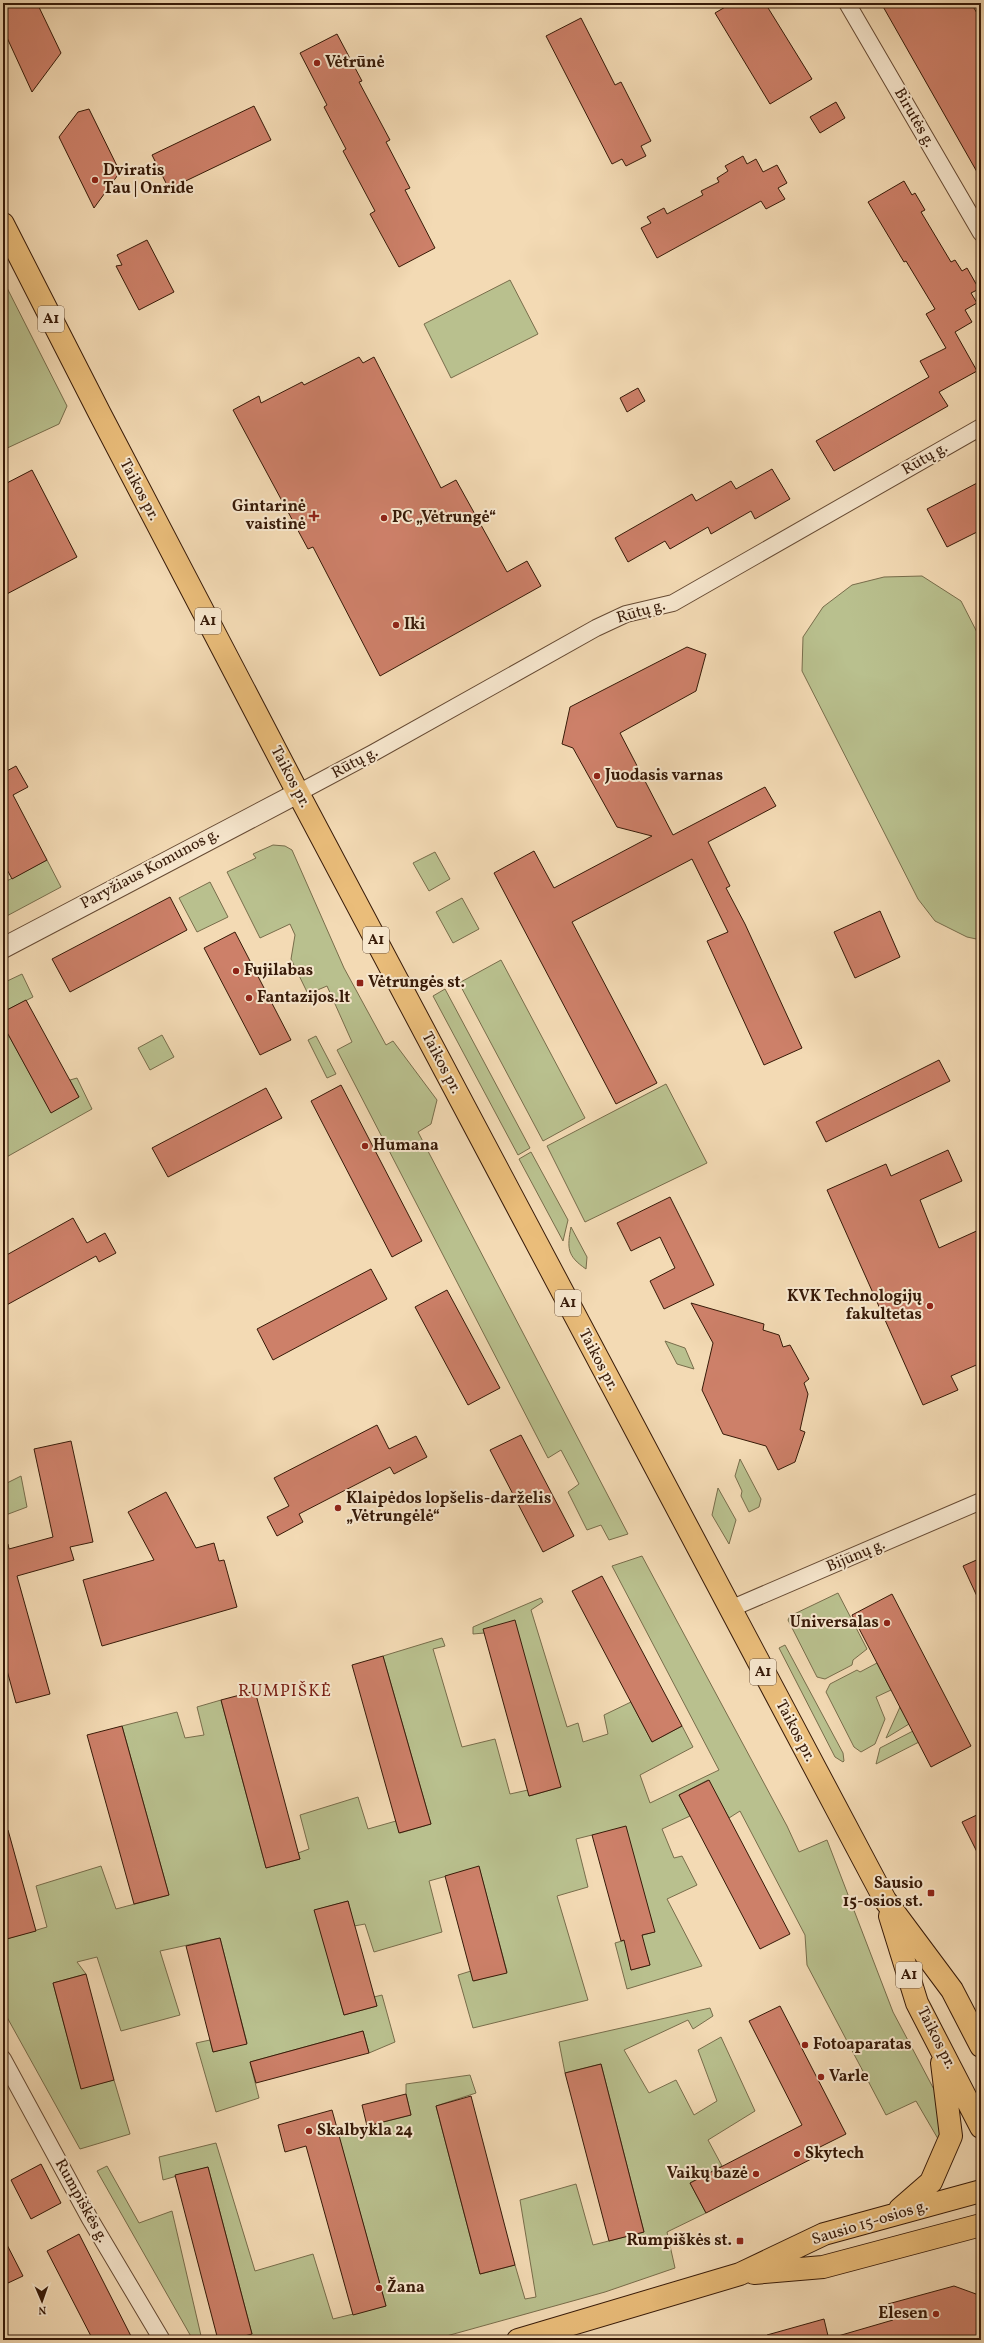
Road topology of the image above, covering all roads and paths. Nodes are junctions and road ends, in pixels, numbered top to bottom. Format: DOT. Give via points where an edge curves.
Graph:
graph roads {
  1 [pos="847,3"];
  2 [pos="3,224"];
  3 [pos="981,233"];
  4 [pos="981,427"];
  5 [pos="298,793"];
  6 [pos="3,948"];
  7 [pos="981,1501"];
  8 [pos="730,1609"];
  9 [pos="885,1900"];
  10 [pos="981,2046"];
  11 [pos="940,2048"];
  12 [pos="3,2060"];
  13 [pos="981,2127"];
  14 [pos="981,2191"];
  15 [pos="891,2215"];
  16 [pos="981,2225"];
  17 [pos="740,2274"];
  18 [pos="162,2340"];
  19 [pos="518,2340"];
  1 -- 3 [label="street, Birutės g."];
  2 -- 5 [label="main road, Taikos pr. / A1"];
  4 -- 5 [label="street, Rūtų g." via="673,603 626,614 596,628"];
  5 -- 6 [label="street, Paryžiaus Komunos g."];
  5 -- 8 [label="main road, Taikos pr. / A1"];
  7 -- 8 [label="street, Bijūnų g."];
  8 -- 9 [label="main road, Taikos pr. / A1"];
  9 -- 10 [label="main road, Taikos pr. / A1" via="952,1990"];
  9 -- 11 [label="main road, Taikos pr. / A1" via="917,2003"];
  11 -- 13 [label="main road, Taikos pr. / A1"];
  11 -- 15 [label="main road" via="951,2136 932,2182"];
  12 -- 18 [label="street, Rumpiškės g." via="90,2219"];
  14 -- 15 [label="main road, Sausio 15-osios g."];
  15 -- 17 [label="main road, Sausio 15-osios g." via="824,2234"];
  16 -- 17 [label="main road, Sausio 15-osios g." via="823,2267"];
  17 -- 19 [label="main road, Sausio 15-osios g."];
}
